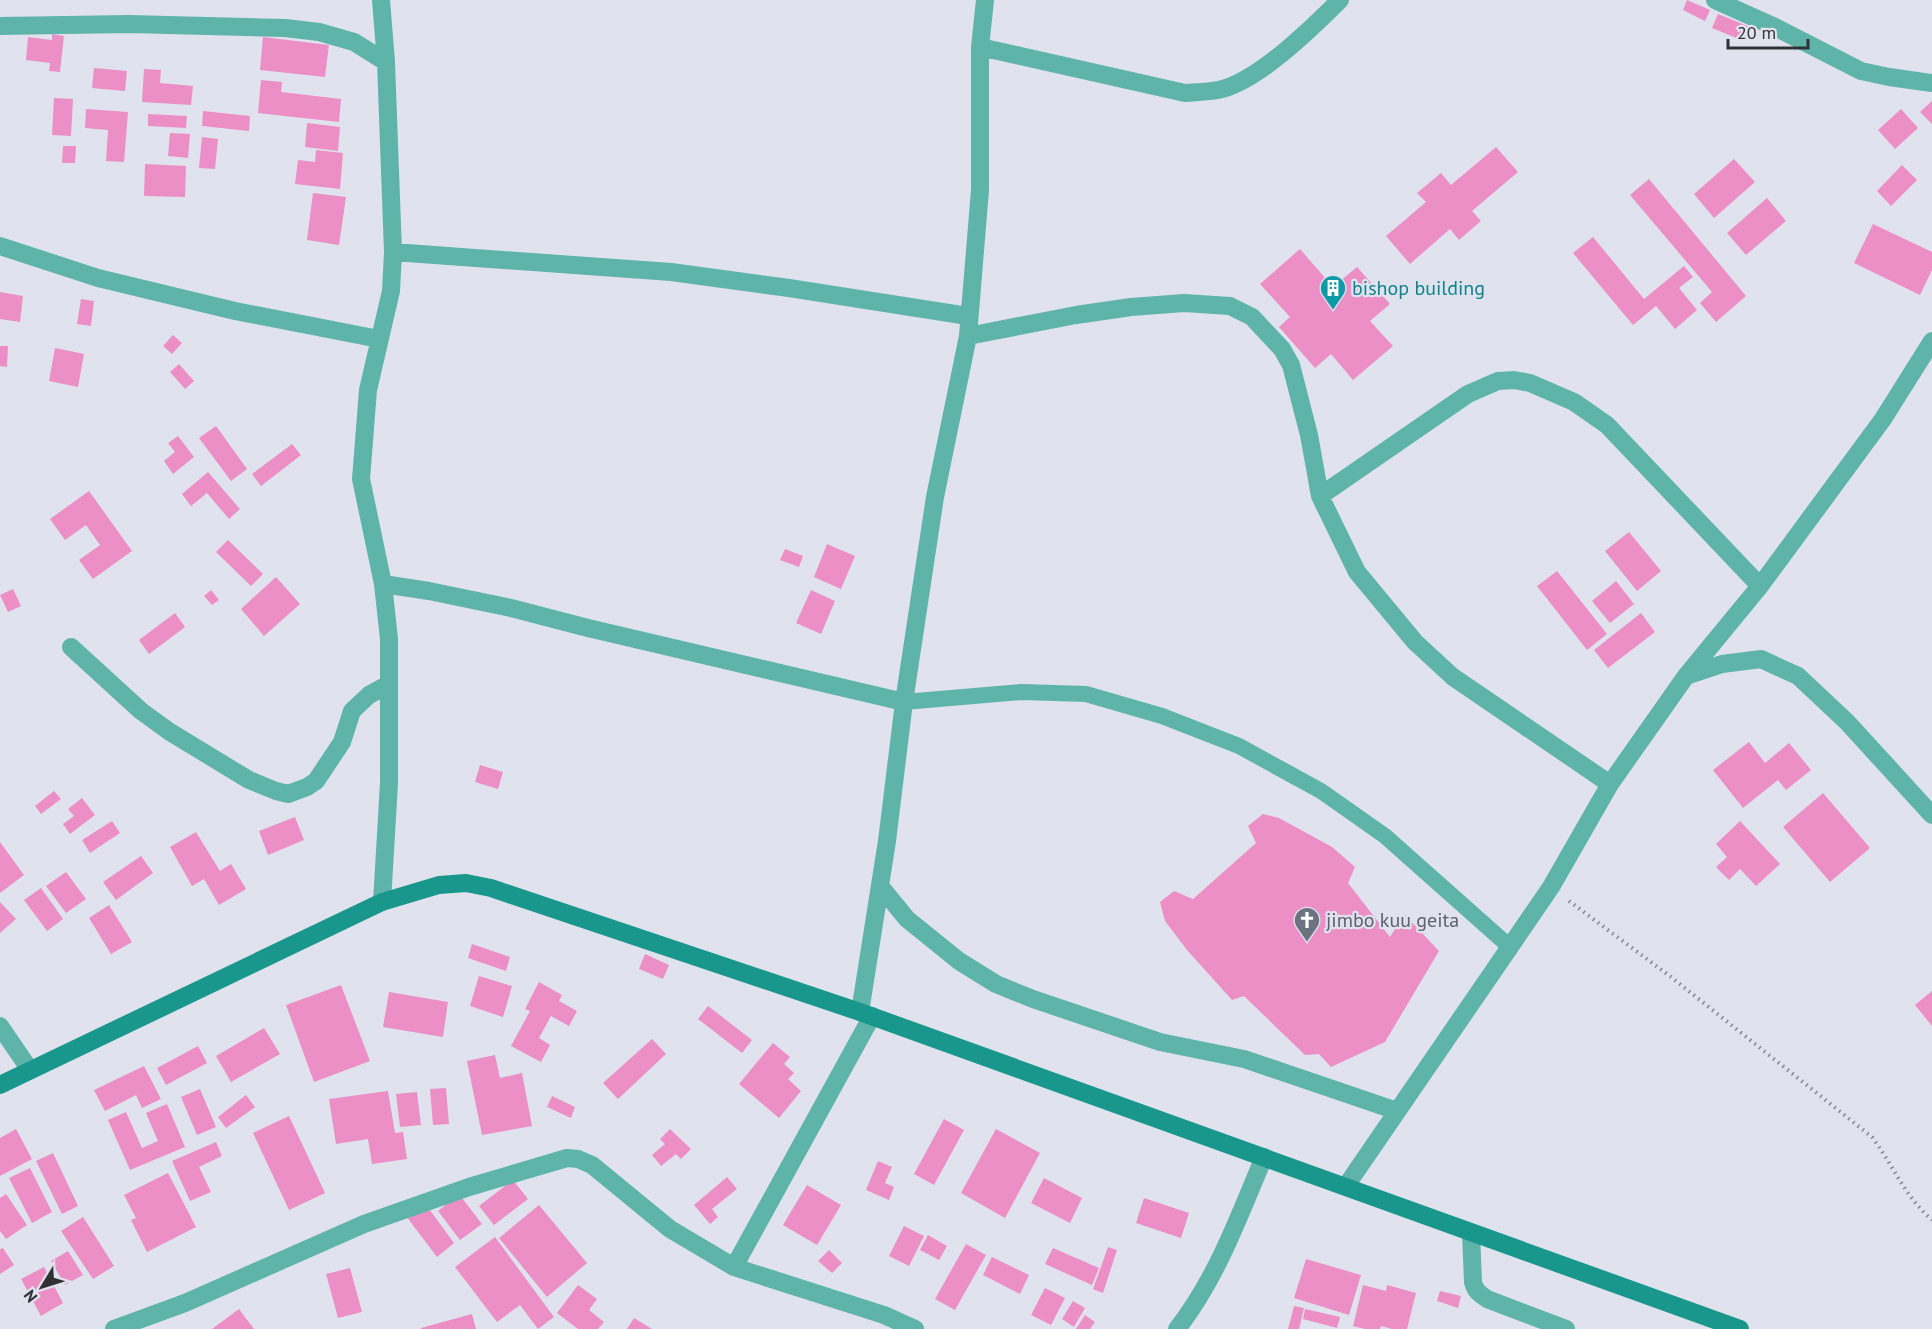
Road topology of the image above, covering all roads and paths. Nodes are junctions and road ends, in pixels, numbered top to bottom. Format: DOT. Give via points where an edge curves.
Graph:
graph roads {
  1 [pos="381,0"];
  2 [pos="986,0"];
  3 [pos="1340,0"];
  4 [pos="1715,0"];
  5 [pos="0,26"];
  6 [pos="980,46"];
  7 [pos="386,62"];
  8 [pos="1932,83"];
  9 [pos="0,246"];
  10 [pos="393,252"];
  11 [pos="968,316"];
  12 [pos="968,336"];
  13 [pos="379,339"];
  14 [pos="1932,341"];
  15 [pos="1320,496"];
  16 [pos="383,584"];
  17 [pos="1760,586"];
  18 [pos="71,647"];
  19 [pos="1686,676"];
  20 [pos="389,684"];
  21 [pos="904,702"];
  22 [pos="1610,784"];
  23 [pos="1932,815"];
  24 [pos="880,886"];
  25 [pos="1551,887"];
  26 [pos="382,902"];
  27 [pos="1510,947"];
  28 [pos="866,1014"];
  29 [pos="0,1026"];
  30 [pos="30,1071"];
  31 [pos="0,1085"];
  32 [pos="1397,1111"];
  33 [pos="1264,1157"];
  34 [pos="1346,1186"];
  35 [pos="1932,1220"];
  36 [pos="1471,1233"];
  37 [pos="734,1267"];
  38 [pos="1715,1324"];
  39 [pos="114,1329"];
  40 [pos="915,1329"];
  41 [pos="1177,1329"];
  42 [pos="1566,1329"];
  43 [pos="1740,1329"];
  1 -- 7 [label="street"];
  2 -- 6 [label="street"];
  3 -- 6 [label="street" via="1246,80 1219,90 1185,93"];
  4 -- 8 [label="street" via="1861,71"];
  5 -- 7 [label="street" via="285,28 354,42"];
  6 -- 11 [label="street" via="980,190"];
  7 -- 10 [label="street"];
  9 -- 13 [label="street" via="98,278 235,311"];
  10 -- 11 [label="street" via="671,272"];
  10 -- 13 [label="street" via="391,291"];
  11 -- 12 [label="street"];
  12 -- 15 [label="street" via="1131,307 1203,303 1240,310 1266,330 1291,365"];
  12 -- 21 [label="street" via="935,498"];
  13 -- 16 [label="street" via="368,390 361,479"];
  14 -- 17 [label="street" via="1883,419"];
  15 -- 17 [label="street" via="1468,394 1498,381 1530,383 1574,402 1607,425"];
  15 -- 22 [label="street" via="1357,572 1415,642 1453,677"];
  16 -- 20 [label="street"];
  16 -- 21 [label="street" via="512,608"];
  17 -- 19 [label="street"];
  18 -- 20 [label="street" via="170,732 249,780 288,794 316,781 342,742 352,711"];
  19 -- 22 [label="street"];
  19 -- 23 [label="street" via="1722,664 1761,659 1798,676 1847,722"];
  20 -- 26 [label="street" via="389,783"];
  21 -- 24 [label="street"];
  21 -- 27 [label="lane" via="1022,692 1086,694 1162,716 1239,746 1321,791 1386,836"];
  22 -- 25 [label="street"];
  24 -- 28 [label="street"];
  24 -- 32 [label="street" via="907,920 996,984 1160,1042 1244,1059"];
  25 -- 27 [label="street"];
  25 -- 35 [label="path" via="1872,1137 1901,1186"];
  26 -- 28 [label="street" via="439,885 466,883 491,888"];
  26 -- 30 [label="street"];
  27 -- 32 [label="street"];
  28 -- 33 [label="street"];
  28 -- 37 [label="street"];
  29 -- 30 [label="street"];
  30 -- 31 [label="street"];
  32 -- 34 [label="street"];
  33 -- 34 [label="street"];
  33 -- 41 [label="street" via="1216,1267"];
  34 -- 36 [label="street"];
  36 -- 38 [label="street"];
  36 -- 42 [label="street" via="1475,1289"];
  37 -- 39 [label="street" via="669,1229 592,1165 567,1158 364,1224 185,1303"];
  37 -- 40 [label="street" via="884,1315"];
  38 -- 43 [label="street"];
}
